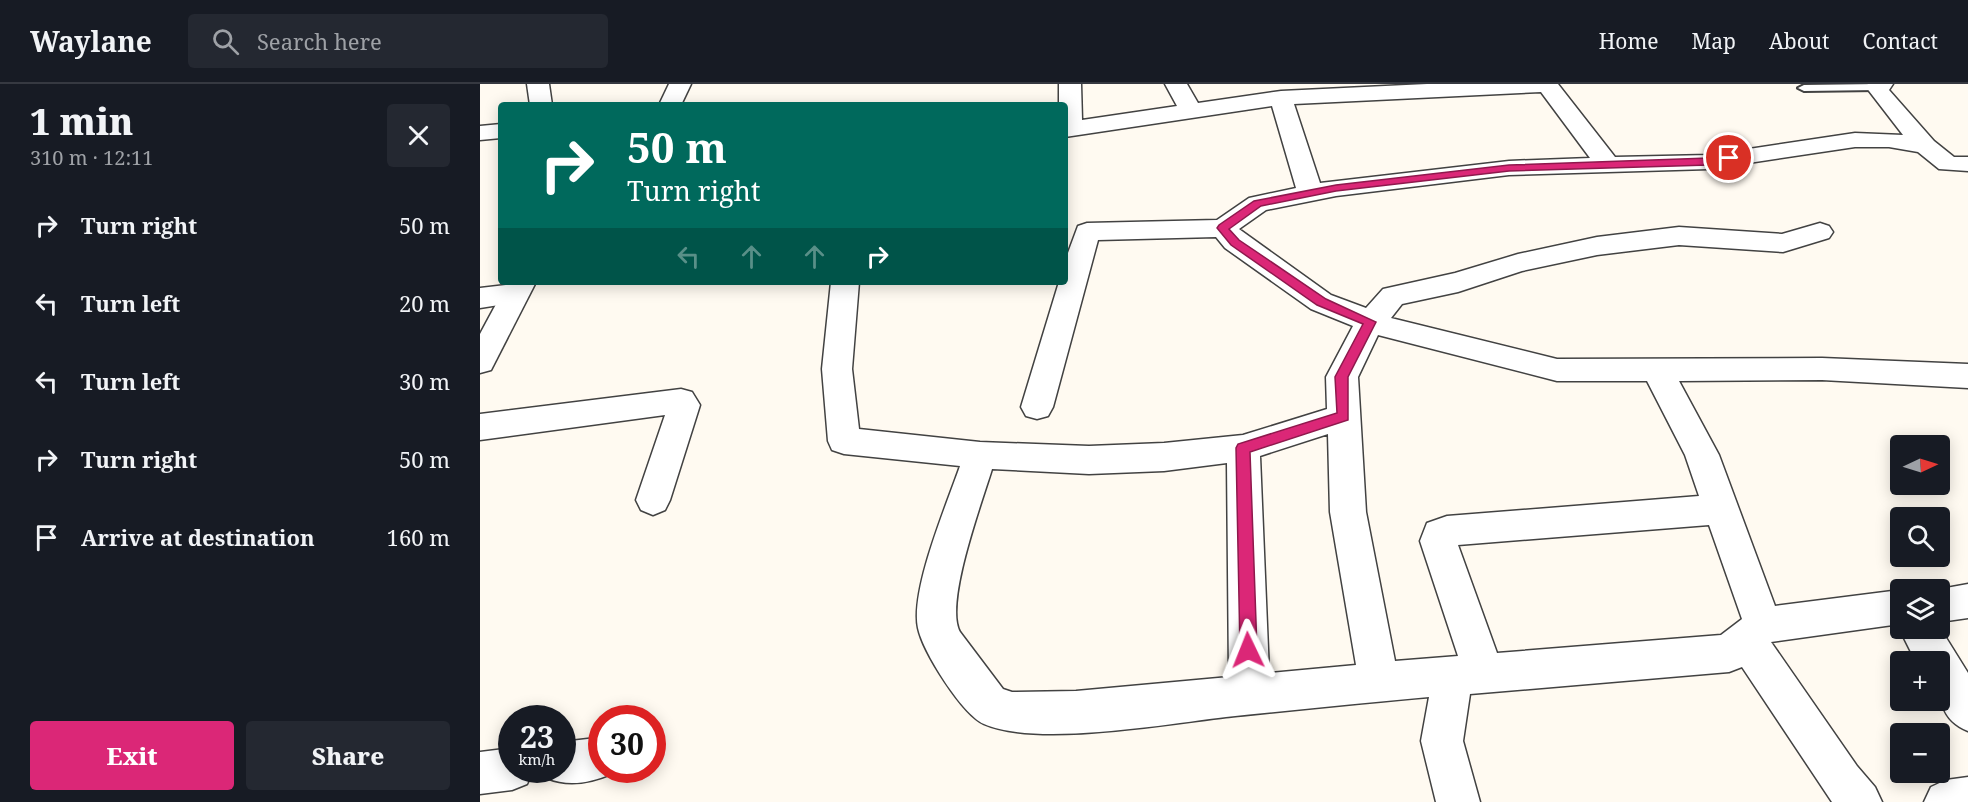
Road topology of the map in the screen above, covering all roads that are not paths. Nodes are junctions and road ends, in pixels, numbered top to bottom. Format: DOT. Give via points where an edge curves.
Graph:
graph roads {
  1 [pos="538,84"];
  2 [pos="680,84"];
  3 [pos="1070,84"];
  4 [pos="1176,84"];
  5 [pos="1879,85"];
  6 [pos="1804,88"];
  7 [pos="1281,98"];
  8 [pos="541,102"];
  9 [pos="671,102"];
  10 [pos="1191,111"];
  11 [pos="498,130"];
  12 [pos="1068,130"];
  13 [pos="480,133"];
  14 [pos="1925,146"];
  15 [pos="1958,164"];
  16 [pos="1608,165"];
  17 [pos="1968,185"];
  18 [pos="1310,194"];
  19 [pos="1223,228"];
  20 [pos="1076,232"];
  21 [pos="1820,232"];
  22 [pos="1068,268"];
  23 [pos="845,285"];
  24 [pos="1064,285"];
  25 [pos="519,288"];
  26 [pos="480,298"];
  27 [pos="1370,322"];
  28 [pos="480,362"];
  29 [pos="1656,368"];
  30 [pos="1968,376"];
  31 [pos="1037,407"];
  32 [pos="1344,416"];
  33 [pos="480,427"];
  34 [pos="1243,448"];
  35 [pos="981,455"];
  36 [pos="653,500"];
  37 [pos="1721,509"];
  38 [pos="1968,601"];
  39 [pos="1950,604"];
  40 [pos="1890,609"];
  41 [pos="1754,632"];
  42 [pos="1468,675"];
  43 [pos="1950,681"];
  44 [pos="1378,682"];
  45 [pos="1250,694"];
  46 [pos="1968,711"];
  47 [pos="498,771"];
  48 [pos="480,773"];
  49 [pos="1968,799"];
  50 [pos="1458,802"];
  51 [pos="1860,802"];
  52 [pos="1946,802"];
  1 -- 8 [label="street"];
  2 -- 9 [label="street"];
  3 -- 12 [label="street"];
  4 -- 10 [label="street"];
  5 -- 6 [label="lane"];
  5 -- 14 [label="street"];
  7 -- 10 [label="street"];
  7 -- 16 [label="street" via="1544,85"];
  7 -- 18 [label="street"];
  10 -- 12 [label="street"];
  11 -- 13 [label="street"];
  14 -- 15 [label="street"];
  14 -- 16 [label="street" via="1855,140 1709,162"];
  15 -- 17 [label="street"];
  16 -- 18 [label="street" via="1509,168"];
  18 -- 19 [label="street" via="1258,204"];
  19 -- 20 [label="street"];
  19 -- 27 [label="street" via="1235,242 1322,302"];
  20 -- 22 [label="street"];
  21 -- 27 [label="street" via="1783,243 1679,236 1597,246 1393,296"];
  23 -- 35 [label="street" via="837,369 844,441"];
  24 -- 31 [label="street"];
  25 -- 26 [label="street"];
  25 -- 28 [label="street"];
  27 -- 29 [label="street" via="1557,370"];
  27 -- 32 [label="street" via="1342,377"];
  29 -- 30 [label="street" via="1822,369"];
  29 -- 37 [label="street" via="1702,455"];
  32 -- 34 [label="street"];
  32 -- 44 [label="street" via="1348,512"];
  33 -- 36 [label="street" via="681,401 684,405"];
  34 -- 35 [label="street" via="1089,460"];
  34 -- 45 [label="street"];
  35 -- 45 [label="street" via="940,585 938,627 973,687 996,709 1050,713"];
  37 -- 41 [label="street"];
  37 -- 42 [label="street" via="1440,534 1438,541"];
  38 -- 39 [label="street"];
  40 -- 41 [label="street"];
  41 -- 42 [label="street" via="1729,653"];
  41 -- 51 [label="street" via="1842,781"];
  42 -- 44 [label="street"];
  42 -- 50 [label="street" via="1442,741"];
  43 -- 46 [label="street"];
  44 -- 45 [label="street"];
  47 -- 48 [label="street"];
  49 -- 52 [label="street"];
}
